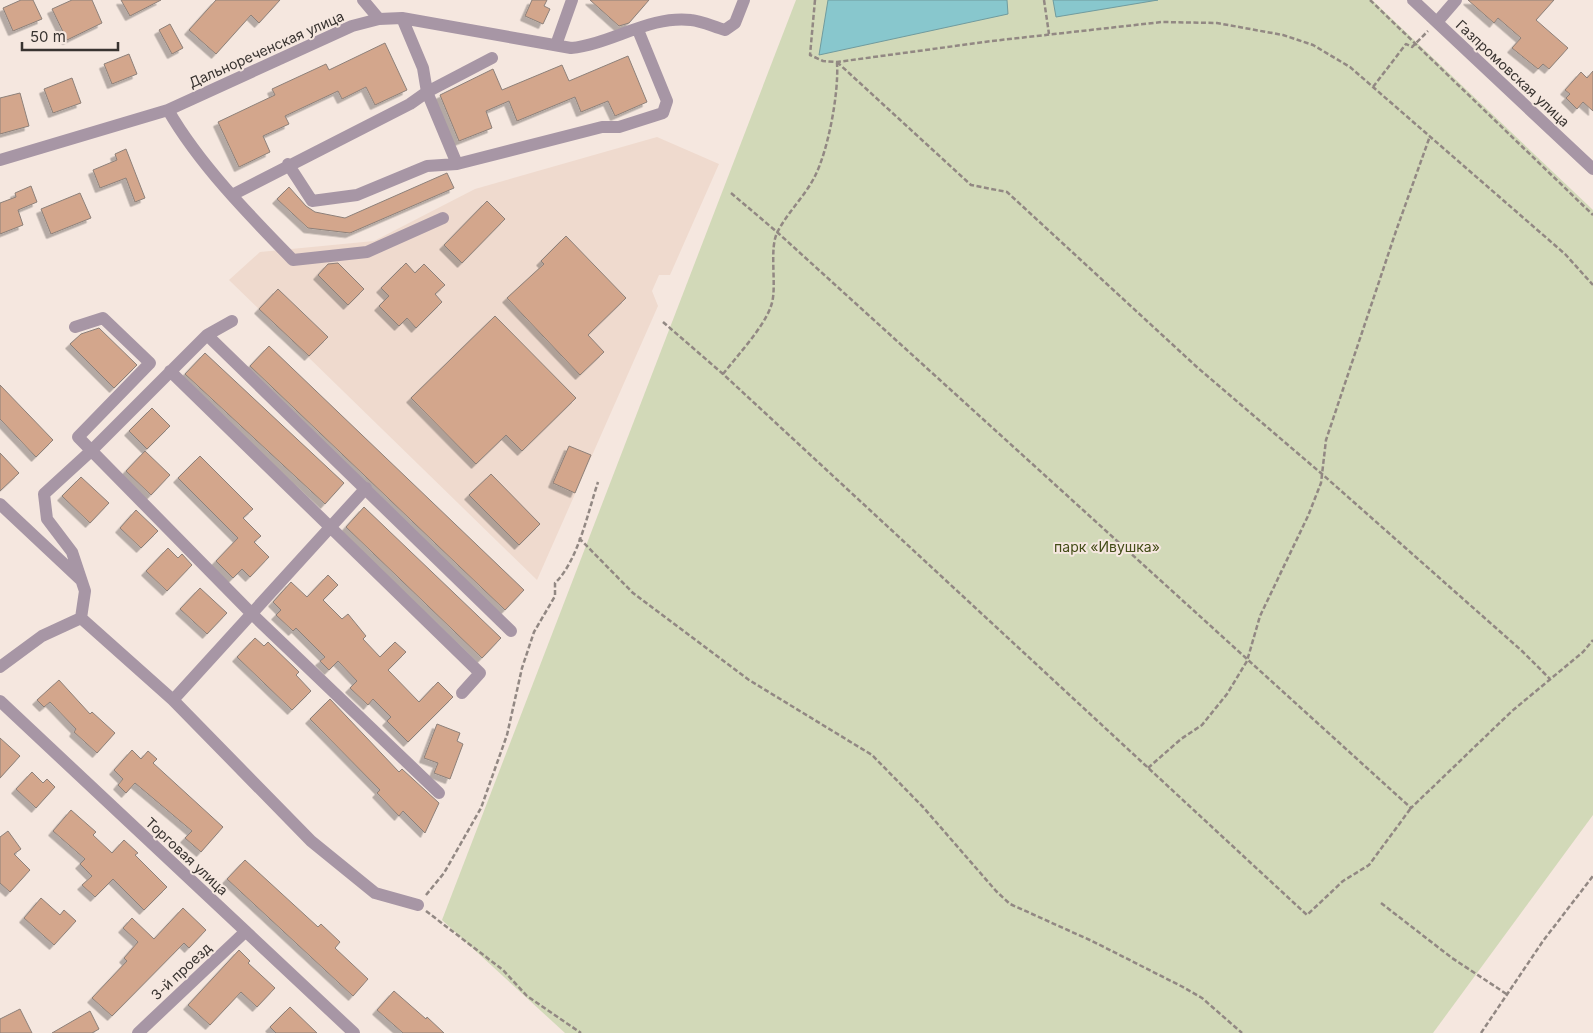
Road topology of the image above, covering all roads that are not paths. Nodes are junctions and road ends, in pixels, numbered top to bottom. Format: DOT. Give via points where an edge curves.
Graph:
graph roads {
  1 [pos="363,0"];
  2 [pos="572,0"];
  3 [pos="744,0"];
  4 [pos="1413,0"];
  5 [pos="1456,0"];
  6 [pos="402,18"];
  7 [pos="379,19"];
  8 [pos="1436,22"];
  9 [pos="638,30"];
  10 [pos="556,45"];
  11 [pos="492,58"];
  12 [pos="427,92"];
  13 [pos="168,110"];
  14 [pos="0,160"];
  15 [pos="288,164"];
  16 [pos="457,164"];
  17 [pos="1593,168"];
  18 [pos="232,195"];
  19 [pos="443,218"];
  20 [pos="232,321"];
  21 [pos="75,327"];
  22 [pos="207,335"];
  23 [pos="170,371"];
  24 [pos="91,452"];
  25 [pos="366,488"];
  26 [pos="0,504"];
  27 [pos="329,528"];
  28 [pos="82,581"];
  29 [pos="251,613"];
  30 [pos="81,618"];
  31 [pos="510,630"];
  32 [pos="0,667"];
  33 [pos="462,693"];
  34 [pos="173,700"];
  35 [pos="0,701"];
  36 [pos="439,793"];
  37 [pos="418,905"];
  38 [pos="245,932"];
  39 [pos="138,1033"];
  40 [pos="354,1033"];
  1 -- 7 [label="street"];
  2 -- 10 [label="street"];
  3 -- 9 [label="street, Дальнореченская улица" via="735,23 725,30 691,20 663,21"];
  4 -- 8 [label="street, Газпромовская улица"];
  5 -- 8 [label="street"];
  6 -- 7 [label="street, Дальнореченская улица"];
  6 -- 10 [label="street, Дальнореченская улица"];
  6 -- 12 [label="street" via="423,68"];
  7 -- 13 [label="street, Дальнореченская улица" via="352,26"];
  8 -- 17 [label="street, Газпромовская улица"];
  9 -- 10 [label="street, Дальнореченская улица" via="585,47"];
  9 -- 16 [label="street" via="667,101 663,112 619,127 602,127"];
  11 -- 12 [label="street"];
  12 -- 15 [label="street" via="410,104"];
  12 -- 16 [label="street"];
  13 -- 14 [label="street, Дальнореченская улица"];
  13 -- 18 [label="street" via="181,132"];
  15 -- 16 [label="street" via="312,201 357,195 427,166"];
  15 -- 18 [label="street"];
  18 -- 19 [label="street" via="293,260 367,252"];
  20 -- 22 [label="street"];
  21 -- 24 [label="street" via="103,318 150,364 78,437"];
  22 -- 23 [label="street"];
  22 -- 25 [label="street"];
  23 -- 24 [label="street"];
  23 -- 27 [label="street"];
  24 -- 28 [label="street" via="44,494 48,519 72,552"];
  24 -- 29 [label="street"];
  25 -- 27 [label="street"];
  25 -- 31 [label="street"];
  26 -- 28 [label="street"];
  27 -- 29 [label="street"];
  27 -- 33 [label="street" via="480,673"];
  28 -- 30 [label="street" via="85,592"];
  29 -- 34 [label="street"];
  29 -- 36 [label="street"];
  30 -- 32 [label="street" via="42,636"];
  30 -- 34 [label="street"];
  34 -- 37 [label="street" via="311,841 375,893"];
  35 -- 38 [label="street, Торговая улица"];
  38 -- 39 [label="street, 3-й проезд"];
  38 -- 40 [label="street, Торговая улица"];
}
